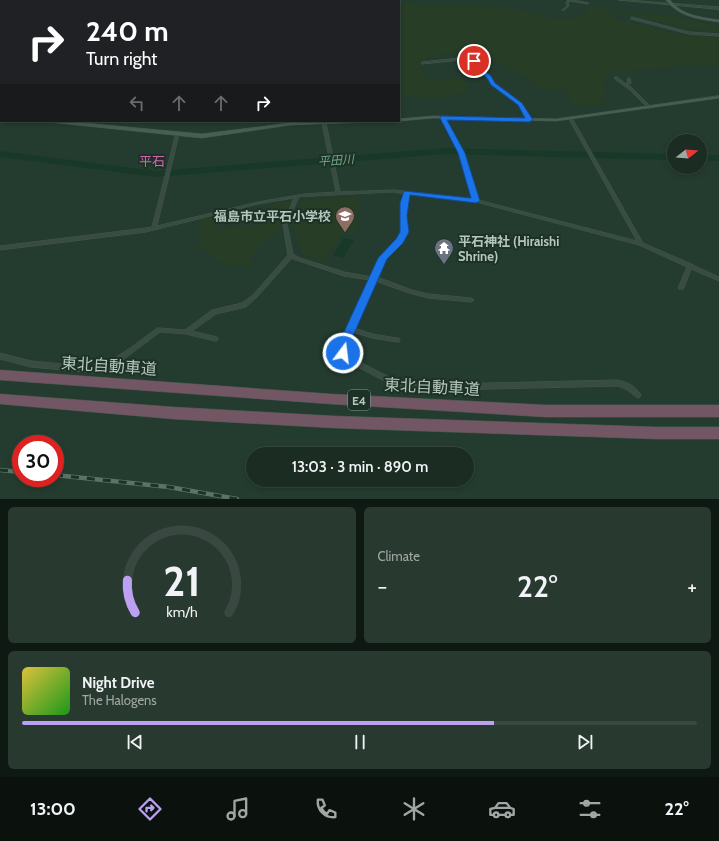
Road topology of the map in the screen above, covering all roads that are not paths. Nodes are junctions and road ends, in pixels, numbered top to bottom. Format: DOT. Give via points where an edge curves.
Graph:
graph roads {
  1 [pos="569,0"];
  2 [pos="620,0"];
  3 [pos="668,0"];
  4 [pos="588,3"];
  5 [pos="671,4"];
  6 [pos="719,8"];
  7 [pos="563,10"];
  8 [pos="632,18"];
  9 [pos="719,21"];
  10 [pos="719,35"];
  11 [pos="465,50"];
  12 [pos="471,58"];
  13 [pos="422,63"];
  14 [pos="616,78"];
  15 [pos="629,79"];
  16 [pos="625,85"];
  17 [pos="719,97"];
  18 [pos="649,107"];
  19 [pos="443,118"];
  20 [pos="571,119"];
  21 [pos="400,120"];
  22 [pos="529,120"];
  23 [pos="75,122"];
  24 [pos="346,122"];
  25 [pos="324,123"];
  26 [pos="177,134"];
  27 [pos="407,192"];
  28 [pos="338,193"];
  29 [pos="297,197"];
  30 [pos="476,201"];
  31 [pos="154,228"];
  32 [pos="641,244"];
  33 [pos="0,248"];
  34 [pos="291,255"];
  35 [pos="690,265"];
  36 [pos="374,279"];
  37 [pos="719,279"];
  38 [pos="681,288"];
  39 [pos="471,300"];
  40 [pos="351,329"];
  41 [pos="186,332"];
  42 [pos="215,339"];
  43 [pos="397,340"];
  44 [pos="0,356"];
  45 [pos="0,375"];
  46 [pos="638,395"];
  47 [pos="0,399"];
  48 [pos="719,410"];
  49 [pos="719,433"];
  1 -- 4 [label="street"];
  1 -- 7 [label="street" via="566,3 568,6"];
  2 -- 5 [label="street"];
  3 -- 5 [label="street"];
  5 -- 6 [label="street"];
  5 -- 9 [label="street" via="682,12"];
  8 -- 10 [label="street" via="689,33"];
  11 -- 12 [label="street" via="472,54"];
  12 -- 13 [label="street"];
  12 -- 22 [label="street" via="493,84 520,104"];
  14 -- 16 [label="street"];
  15 -- 16 [label="street" via="629,83"];
  16 -- 18 [label="street"];
  17 -- 18 [label="street"];
  18 -- 20 [label="street"];
  19 -- 21 [label="street"];
  19 -- 22 [label="street"];
  19 -- 30 [label="street" via="460,151"];
  20 -- 22 [label="street"];
  20 -- 32 [label="street"];
  23 -- 26 [label="street"];
  24 -- 25 [label="street"];
  25 -- 26 [label="street" via="290,124 202,136"];
  25 -- 28 [label="street"];
  26 -- 31 [label="street"];
  27 -- 28 [label="street"];
  27 -- 30 [label="street"];
  27 -- 36 [label="street" via="403,216 404,232 400,241 383,258"];
  28 -- 29 [label="street"];
  29 -- 31 [label="street" via="258,203"];
  29 -- 34 [label="street" via="285,224"];
  30 -- 32 [label="street"];
  31 -- 33 [label="street"];
  32 -- 35 [label="street"];
  34 -- 36 [label="street" via="344,274"];
  34 -- 41 [label="street" via="249,301 239,307 214,312"];
  35 -- 37 [label="street"];
  35 -- 38 [label="street"];
  36 -- 39 [label="street" via="428,296"];
  36 -- 40 [label="street"];
  40 -- 43 [label="street"];
  40 -- 46 [label="street" via="343,345 346,358 404,388 617,383 626,384"];
  41 -- 42 [label="street"];
  41 -- 44 [label="street" via="159,330 106,366 94,370 31,364"];
  45 -- 48 [label="highway, 東北自動車道 / E4" via="315,398 545,411"];
  47 -- 49 [label="highway, E4" via="173,413 334,422"];
}
